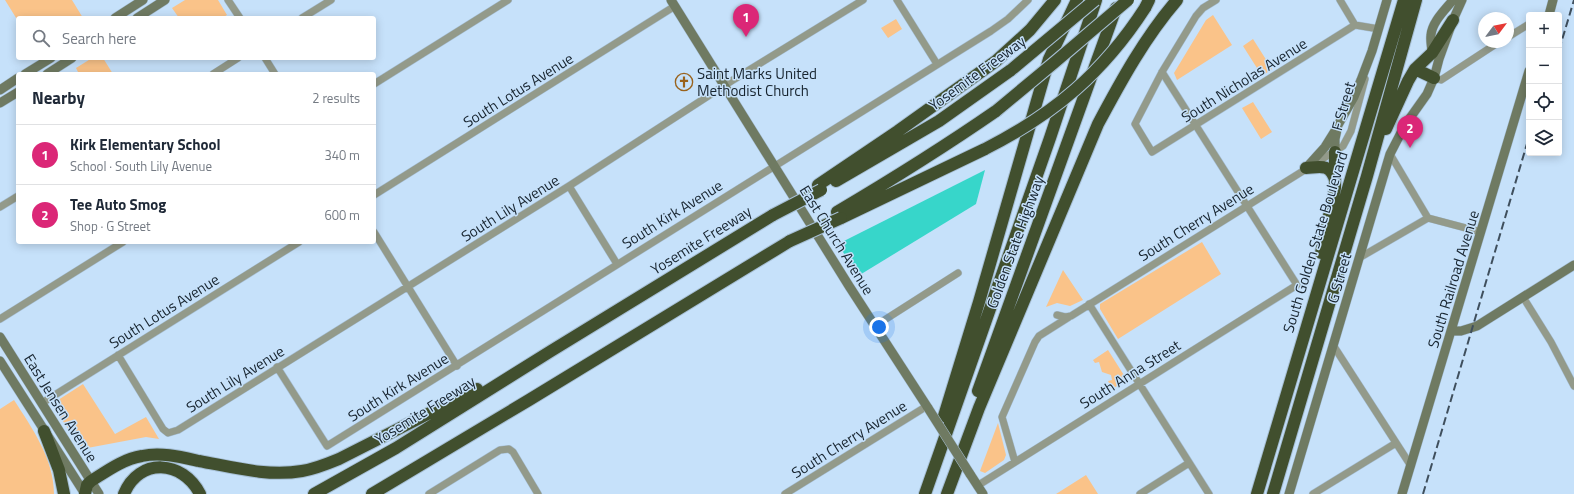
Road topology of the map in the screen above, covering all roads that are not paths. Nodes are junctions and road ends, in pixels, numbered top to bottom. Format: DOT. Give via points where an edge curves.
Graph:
graph roads {
  1 [pos="144,0"];
  2 [pos="165,0"];
  3 [pos="228,0"];
  4 [pos="331,0"];
  5 [pos="508,0"];
  6 [pos="863,0"];
  7 [pos="897,0"];
  8 [pos="1028,0"];
  9 [pos="1055,0"];
  10 [pos="1096,0"];
  11 [pos="1119,0"];
  12 [pos="1128,0"];
  13 [pos="1177,0"];
  14 [pos="1216,0"];
  15 [pos="1340,0"];
  16 [pos="1387,0"];
  17 [pos="1404,0"];
  18 [pos="1416,0"];
  19 [pos="1453,0"];
  20 [pos="1462,0"];
  21 [pos="1554,0"];
  22 [pos="1076,2"];
  23 [pos="673,3"];
  24 [pos="1147,4"];
  25 [pos="1549,12"];
  26 [pos="118,16"];
  27 [pos="139,16"];
  28 [pos="239,16"];
  29 [pos="305,16"];
  30 [pos="1453,20"];
  31 [pos="1355,25"];
  32 [pos="1526,26"];
  33 [pos="1379,29"];
  34 [pos="1514,33"];
  35 [pos="1490,48"];
  36 [pos="1372,51"];
  37 [pos="1432,53"];
  38 [pos="48,60"];
  39 [pos="69,60"];
  40 [pos="235,60"];
  41 [pos="266,60"];
  42 [pos="937,64"];
  43 [pos="1415,69"];
  44 [pos="28,72"];
  45 [pos="50,72"];
  46 [pos="216,72"];
  47 [pos="274,72"];
  48 [pos="1162,72"];
  49 [pos="1434,78"];
  50 [pos="16,79"];
  51 [pos="1526,82"];
  52 [pos="376,83"];
  53 [pos="724,86"];
  54 [pos="0,90"];
  55 [pos="16,93"];
  56 [pos="0,104"];
  57 [pos="1196,125"];
  58 [pos="1338,125"];
  59 [pos="1335,152"];
  60 [pos="1390,154"];
  61 [pos="774,166"];
  62 [pos="1306,168"];
  63 [pos="1367,176"];
  64 [pos="1336,181"];
  65 [pos="569,186"];
  66 [pos="819,188"];
  67 [pos="376,194"];
  68 [pos="16,197"];
  69 [pos="1247,205"];
  70 [pos="0,207"];
  71 [pos="839,215"];
  72 [pos="1428,218"];
  73 [pos="1481,232"];
  74 [pos="376,235"];
  75 [pos="120,244"];
  76 [pos="296,244"];
  77 [pos="1359,258"];
  78 [pos="617,264"];
  79 [pos="1574,265"];
  80 [pos="958,273"];
  81 [pos="408,286"];
  82 [pos="1523,297"];
  83 [pos="1089,304"];
  84 [pos="1057,316"];
  85 [pos="1071,316"];
  86 [pos="0,319"];
  87 [pos="875,326"];
  88 [pos="1452,331"];
  89 [pos="0,337"];
  90 [pos="1334,345"];
  91 [pos="551,351"];
  92 [pos="118,356"];
  93 [pos="0,361"];
  94 [pos="457,366"];
  95 [pos="277,367"];
  96 [pos="6,371"];
  97 [pos="1290,382"];
  98 [pos="1140,384"];
  99 [pos="1574,386"];
  100 [pos="529,400"];
  101 [pos="42,403"];
  102 [pos="928,407"];
  103 [pos="44,431"];
  104 [pos="1396,443"];
  105 [pos="1015,462"];
  106 [pos="1190,463"];
  107 [pos="1411,466"];
  108 [pos="91,481"];
  109 [pos="977,486"];
  110 [pos="64,494"];
  111 [pos="85,494"];
  112 [pos="99,494"];
  113 [pos="124,494"];
  114 [pos="200,494"];
  115 [pos="314,494"];
  116 [pos="372,494"];
  117 [pos="388,494"];
  118 [pos="429,494"];
  119 [pos="538,494"];
  120 [pos="786,494"];
  121 [pos="922,494"];
  122 [pos="925,494"];
  123 [pos="942,494"];
  124 [pos="948,494"];
  125 [pos="983,494"];
  126 [pos="1140,494"];
  127 [pos="1209,494"];
  128 [pos="1257,494"];
  129 [pos="1273,494"];
  130 [pos="1289,494"];
  131 [pos="1313,494"];
  132 [pos="1402,494"];
  1 -- 26 [label="street"];
  2 -- 27 [label="street"];
  3 -- 28 [label="street"];
  4 -- 29 [label="street"];
  5 -- 52 [label="street"];
  6 -- 53 [label="street, South Lily Avenue"];
  7 -- 42 [label="street"];
  8 -- 42 [label="street, South Kirk Avenue" via="997,27"];
  9 -- 66 [label="highway" via="1030,30 996,61"];
  10 -- 66 [label="highway, Yosemite Freeway, bridge" via="1011,70 939,121"];
  10 -- 122 [label="highway, Golden State Highway"];
  11 -- 123 [label="highway, Golden State Highway"];
  12 -- 71 [label="highway, bridge" via="996,111"];
  13 -- 124 [label="highway" via="1143,45 1098,124 979,408"];
  14 -- 48 [label="street" via="1196,16"];
  15 -- 31 [label="street"];
  16 -- 33 [label="street, F Street"];
  17 -- 97 [label="highway, South Golden State Boulevard"];
  18 -- 63 [label="highway, South Golden State Boulevard"];
  19 -- 37 [label="street, G Street" via="1432,30"];
  20 -- 30 [label="street, G Street"];
  21 -- 25 [label="street"];
  22 -- 121 [label="highway" via="1049,59"];
  23 -- 53 [label="street, East Church Avenue"];
  23 -- 67 [label="street, South Lotus Avenue"];
  24 -- 71 [label="highway, bridge" via="1110,56 1067,98 1024,128 985,149"];
  30 -- 37 [label="highway"];
  30 -- 49 [label="street, G Street"];
  31 -- 33 [label="street"];
  31 -- 57 [label="street, South Nicholas Avenue"];
  32 -- 34 [label="street"];
  33 -- 36 [label="street, F Street"];
  35 -- 49 [label="street" via="1441,80"];
  36 -- 58 [label="street, F Street" via="1354,97"];
  36 -- 59 [label="street, F Street" via="1349,137"];
  37 -- 43 [label="highway"];
  37 -- 49 [label="street, G Street"];
  38 -- 44 [label="street"];
  39 -- 45 [label="street"];
  40 -- 46 [label="street"];
  41 -- 47 [label="street"];
  42 -- 61 [label="street, South Kirk Avenue"];
  43 -- 49 [label="highway"];
  43 -- 63 [label="highway"];
  48 -- 57 [label="street"];
  48 -- 57 [label="street, South Nicholas Avenue" via="1135,124 1152,152"];
  49 -- 60 [label="street, G Street" via="1427,94 1404,125"];
  50 -- 54 [label="street"];
  51 -- 73 [label="street, South Railroad Avenue"];
  53 -- 61 [label="street, East Church Avenue"];
  53 -- 65 [label="street, South Lily Avenue"];
  55 -- 56 [label="street"];
  57 -- 69 [label="street"];
  58 -- 59 [label="street, F Street"];
  58 -- 62 [label="street" via="1325,147"];
  59 -- 62 [label="street, South Cherry Avenue"];
  59 -- 64 [label="highway"];
  60 -- 72 [label="street"];
  60 -- 77 [label="street, G Street"];
  61 -- 78 [label="street, South Kirk Avenue"];
  61 -- 87 [label="street, East Church Avenue"];
  62 -- 64 [label="highway" via="1328,168"];
  62 -- 69 [label="street, South Cherry Avenue"];
  63 -- 129 [label="highway, South Golden State Boulevard"];
  64 -- 97 [label="highway" via="1332,209"];
  65 -- 78 [label="street"];
  65 -- 81 [label="street, South Lily Avenue"];
  66 -- 91 [label="highway, Yosemite Freeway, bridge"];
  68 -- 70 [label="street"];
  69 -- 83 [label="street, South Cherry Avenue"];
  69 -- 98 [label="street, South Anna Street" via="1297,285"];
  71 -- 100 [label="highway, bridge" via="790,241"];
  72 -- 73 [label="street"];
  72 -- 77 [label="street"];
  73 -- 88 [label="street, South Railroad Avenue"];
  74 -- 81 [label="street"];
  75 -- 86 [label="street"];
  76 -- 92 [label="street, South Lotus Avenue"];
  77 -- 90 [label="street, G Street"];
  78 -- 94 [label="street, South Kirk Avenue"];
  79 -- 82 [label="street"];
  80 -- 87 [label="street"];
  81 -- 94 [label="street"];
  81 -- 95 [label="street, South Lily Avenue"];
  82 -- 88 [label="street" via="1477,326"];
  82 -- 99 [label="street"];
  83 -- 85 [label="street, South Cherry Avenue"];
  83 -- 98 [label="street"];
  84 -- 85 [label="street"];
  85 -- 105 [label="street, South Cherry Avenue" via="1039,336 1002,417"];
  87 -- 102 [label="street, East Church Avenue"];
  88 -- 107 [label="street, South Railroad Avenue"];
  89 -- 101 [label="street, East Jensen Avenue"];
  90 -- 104 [label="street"];
  90 -- 130 [label="street, G Street"];
  91 -- 108 [label="highway" via="319,468 301,472 266,472 180,457 150,455 132,458"];
  91 -- 115 [label="highway, Yosemite Freeway" via="396,448"];
  92 -- 95 [label="street, South Lily Avenue" via="159,423 168,433 178,430"];
  92 -- 101 [label="street, South Lotus Avenue"];
  93 -- 96 [label="street, East Jensen Avenue"];
  94 -- 95 [label="street, South Kirk Avenue" via="327,446"];
  96 -- 101 [label="street" via="18,378 33,400"];
  96 -- 103 [label="street, East Jensen Avenue"];
  97 -- 128 [label="highway, South Golden State Boulevard"];
  98 -- 105 [label="street, South Anna Street"];
  98 -- 106 [label="street"];
  100 -- 116 [label="highway"];
  100 -- 117 [label="highway" via="467,444"];
  101 -- 108 [label="street, East Jensen Avenue"];
  102 -- 109 [label="street, East Church Avenue, bridge"];
  102 -- 120 [label="street, South Cherry Avenue"];
  103 -- 110 [label="highway" via="60,470"];
  103 -- 111 [label="street, East Jensen Avenue"];
  104 -- 107 [label="street"];
  104 -- 131 [label="street"];
  105 -- 109 [label="street, South Anna Street"];
  106 -- 126 [label="street"];
  106 -- 127 [label="street"];
  107 -- 132 [label="street, South Railroad Avenue"];
  108 -- 111 [label="highway"];
  108 -- 112 [label="street, East Jensen Avenue"];
  109 -- 125 [label="street, East Church Avenue"];
  113 -- 114 [label="highway" via="137,476 160,467 181,472 192,480"];
  118 -- 119 [label="street" via="500,450 509,449"];
}
